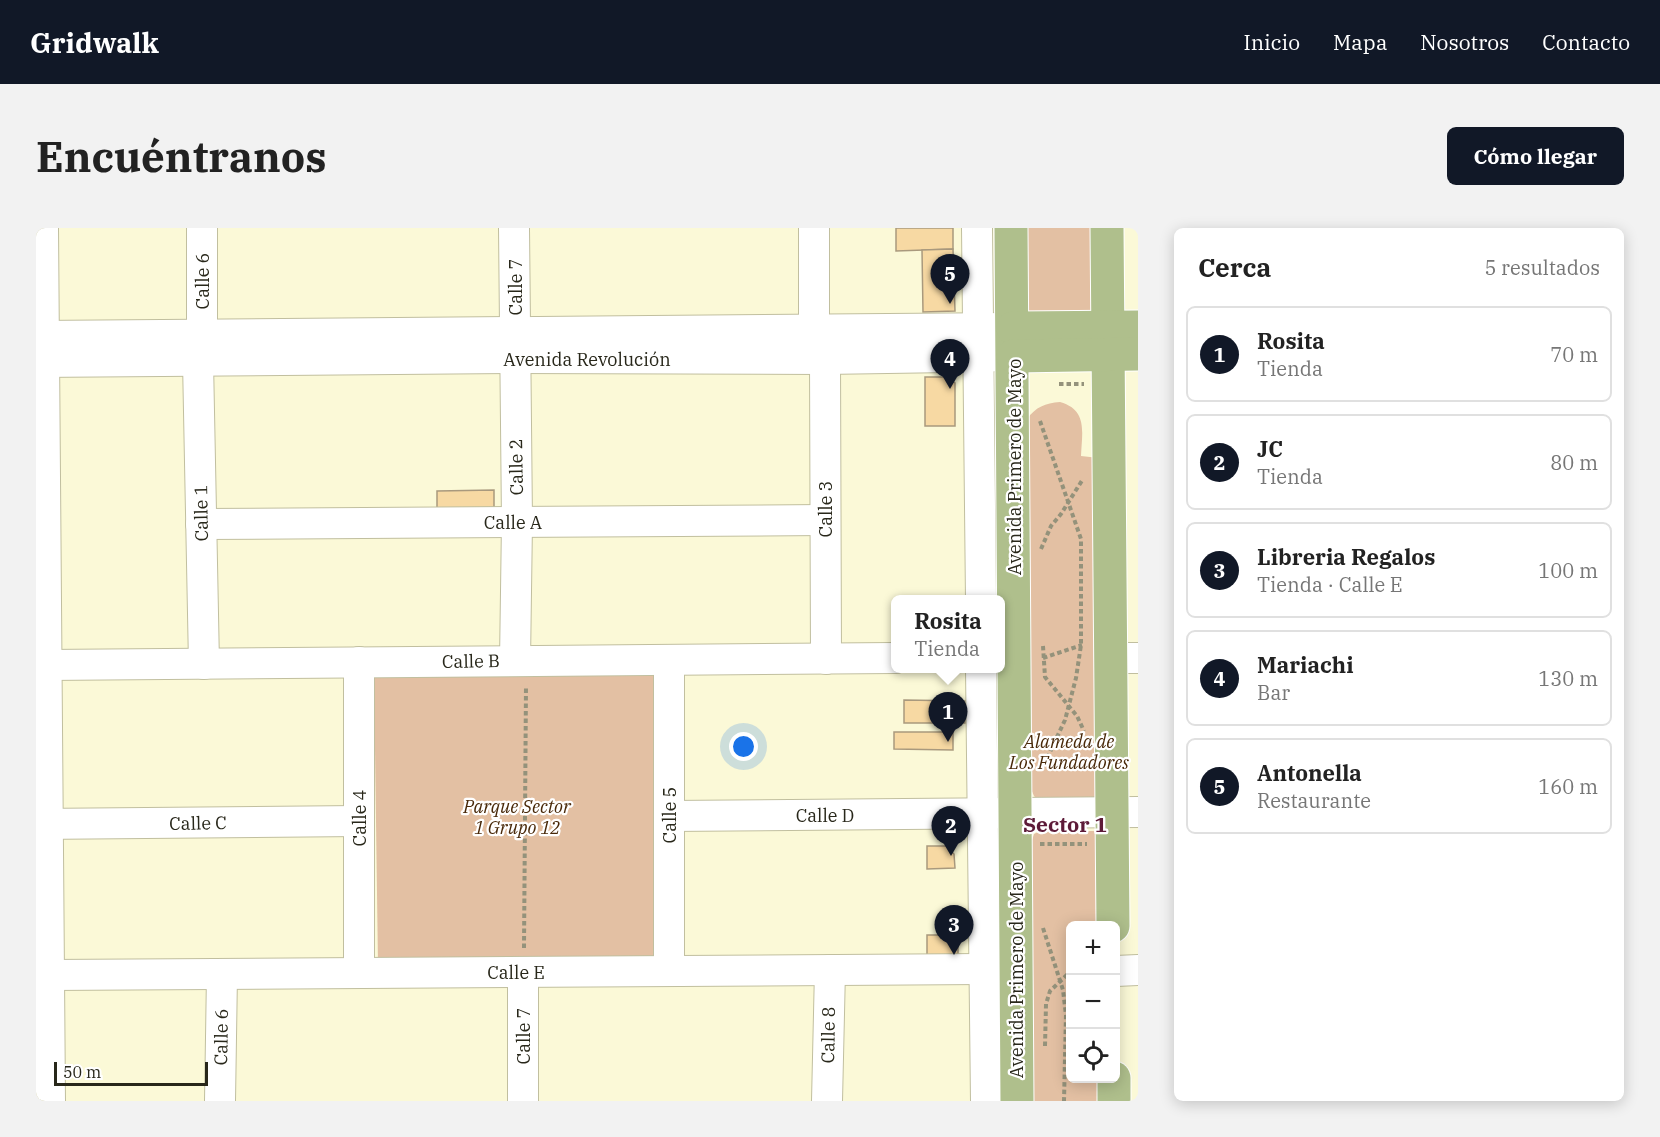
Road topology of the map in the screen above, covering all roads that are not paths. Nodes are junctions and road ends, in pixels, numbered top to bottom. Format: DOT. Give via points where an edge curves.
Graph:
graph roads {
  1 [pos="43,228"];
  2 [pos="202,228"];
  3 [pos="514,228"];
  4 [pos="814,228"];
  5 [pos="977,228"];
  6 [pos="1011,228"];
  7 [pos="1107,228"];
  8 [pos="814,331"];
  9 [pos="1122,341"];
  10 [pos="1013,342"];
  11 [pos="978,343"];
  12 [pos="515,346"];
  13 [pos="200,348"];
  14 [pos="40,349"];
  15 [pos="825,359"];
  16 [pos="825,520"];
  17 [pos="517,522"];
  18 [pos="201,524"];
  19 [pos="981,595"];
  20 [pos="1110,649"];
  21 [pos="891,658"];
  22 [pos="826,659"];
  23 [pos="669,660"];
  24 [pos="521,661"];
  25 [pos="359,662"];
  26 [pos="204,664"];
  27 [pos="46,665"];
  28 [pos="981,673"];
  29 [pos="1125,813"];
  30 [pos="981,814"];
  31 [pos="669,816"];
  32 [pos="359,821"];
  33 [pos="42,824"];
  34 [pos="1030,834"];
  35 [pos="1113,921"];
  36 [pos="983,969"];
  37 [pos="830,970"];
  38 [pos="1138,970"];
  39 [pos="669,971"];
  40 [pos="1120,971"];
  41 [pos="523,972"];
  42 [pos="359,973"];
  43 [pos="222,974"];
  44 [pos="49,975"];
  45 [pos="1114,1083"];
  46 [pos="50,1101"];
  47 [pos="220,1101"];
  48 [pos="523,1101"];
  49 [pos="826,1101"];
  50 [pos="986,1101"];
  51 [pos="1017,1101"];
  52 [pos="1114,1101"];
  1 -- 14 [label="street"];
  2 -- 13 [label="street, Calle 6"];
  3 -- 12 [label="street, Calle 7"];
  4 -- 8 [label="street"];
  5 -- 11 [label="street, Avenida Primero de Mayo"];
  6 -- 10 [label="main road, Avenida Primero de Mayo"];
  7 -- 9 [label="main road"];
  8 -- 11 [label="street, Avenida Revolución"];
  8 -- 12 [label="street, Avenida Revolución"];
  9 -- 10 [label="main road, Avenida Revolución"];
  9 -- 20 [label="main road"];
  10 -- 11 [label="street, Avenida Revolución"];
  10 -- 34 [label="main road, Avenida Primero de Mayo"];
  11 -- 15 [label="street, Avenida Revolución"];
  11 -- 19 [label="street, Avenida Primero de Mayo"];
  12 -- 13 [label="street, Avenida Revolución"];
  12 -- 15 [label="street, Avenida Revolución"];
  12 -- 17 [label="street, Calle 2"];
  13 -- 14 [label="street, Avenida Revolución"];
  13 -- 18 [label="street, Calle 1"];
  14 -- 27 [label="street"];
  15 -- 16 [label="street, Calle 3"];
  16 -- 17 [label="street, Calle A"];
  16 -- 22 [label="street, Calle 3"];
  17 -- 18 [label="street, Calle A"];
  17 -- 24 [label="street, Calle 2"];
  18 -- 26 [label="street, Calle 1"];
  20 -- 29 [label="main road"];
  21 -- 22 [label="street, Calle B"];
  22 -- 23 [label="street, Calle B"];
  23 -- 24 [label="street, Calle B"];
  23 -- 31 [label="street, Calle 5"];
  24 -- 25 [label="street, Calle B"];
  25 -- 26 [label="street, Calle B"];
  25 -- 32 [label="street, Calle 4"];
  26 -- 27 [label="street, Calle B"];
  27 -- 33 [label="street"];
  28 -- 30 [label="street, Avenida Primero de Mayo"];
  29 -- 34 [label="street, Calle D"];
  29 -- 35 [label="main road" via="1112,845"];
  30 -- 31 [label="street, Calle D"];
  30 -- 34 [label="street, Calle D"];
  30 -- 36 [label="street, Avenida Primero de Mayo"];
  31 -- 39 [label="street, Calle 5"];
  32 -- 33 [label="street, Calle C"];
  32 -- 42 [label="street, Calle 4"];
  33 -- 44 [label="street"];
  34 -- 51 [label="main road, Avenida Primero de Mayo"];
  36 -- 37 [label="street, Calle E"];
  36 -- 50 [label="street, Avenida Primero de Mayo"];
  37 -- 39 [label="street, Calle E"];
  37 -- 49 [label="street, Calle 8"];
  38 -- 40 [label="street"];
  39 -- 41 [label="street, Calle E"];
  41 -- 42 [label="street, Calle E"];
  41 -- 48 [label="street, Calle 7"];
  42 -- 43 [label="street, Calle E"];
  43 -- 44 [label="street, Calle E"];
  43 -- 47 [label="street, Calle 6"];
  44 -- 46 [label="street"];
  45 -- 52 [label="main road"];
}
